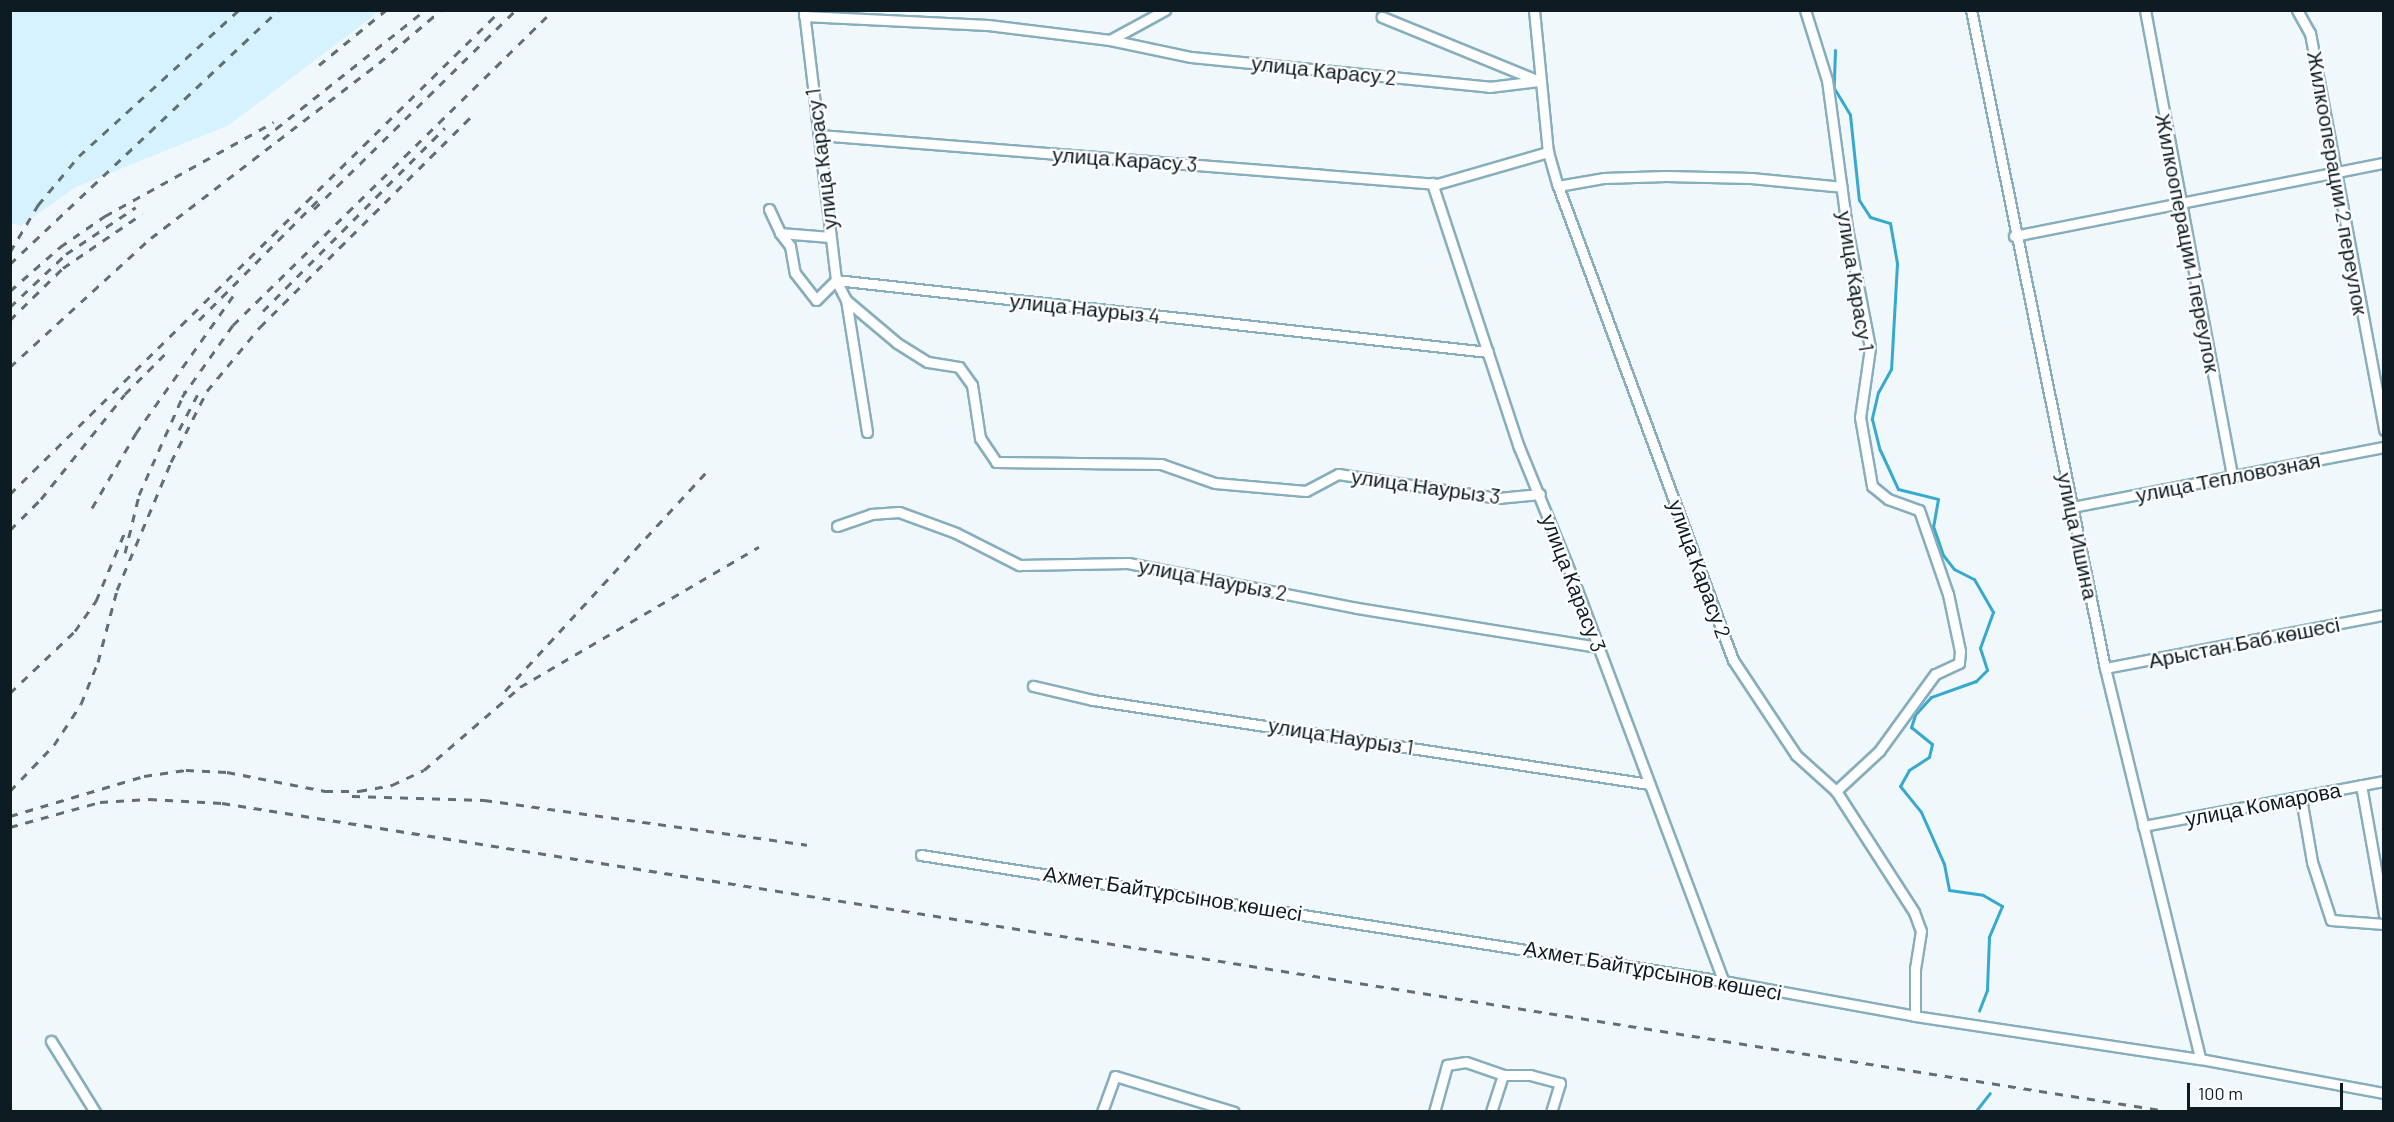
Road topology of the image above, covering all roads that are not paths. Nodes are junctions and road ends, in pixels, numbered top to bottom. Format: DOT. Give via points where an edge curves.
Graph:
graph roads {
  1 [pos="1165,10"];
  2 [pos="1534,10"];
  3 [pos="1805,10"];
  4 [pos="1971,10"];
  5 [pos="2145,10"];
  6 [pos="2297,10"];
  7 [pos="804,13"];
  8 [pos="1382,17"];
  9 [pos="1110,40"];
  10 [pos="1539,81"];
  11 [pos="819,135"];
  12 [pos="1548,152"];
  13 [pos="2384,163"];
  14 [pos="2335,173"];
  15 [pos="1432,183"];
  16 [pos="1558,186"];
  17 [pos="1842,187"];
  18 [pos="2180,201"];
  19 [pos="769,209"];
  20 [pos="780,233"];
  21 [pos="2014,236"];
  22 [pos="830,237"];
  23 [pos="836,280"];
  24 [pos="846,300"];
  25 [pos="1488,352"];
  26 [pos="2384,430"];
  27 [pos="867,432"];
  28 [pos="2384,447"];
  29 [pos="2232,475"];
  30 [pos="1540,494"];
  31 [pos="2072,507"];
  32 [pos="837,526"];
  33 [pos="2384,615"];
  34 [pos="1598,647"];
  35 [pos="2105,668"];
  36 [pos="1033,686"];
  37 [pos="2384,781"];
  38 [pos="1649,784"];
  39 [pos="2361,785"];
  40 [pos="1836,791"];
  41 [pos="2301,798"];
  42 [pos="2143,826"];
  43 [pos="921,855"];
  44 [pos="2384,914"];
  45 [pos="2384,924"];
  46 [pos="1723,981"];
  47 [pos="1915,1016"];
  48 [pos="51,1041"];
  49 [pos="2200,1059"];
  50 [pos="1503,1075"];
  51 [pos="2384,1093"];
  52 [pos="95,1112"];
  53 [pos="1102,1112"];
  54 [pos="1234,1112"];
  55 [pos="1434,1112"];
  56 [pos="1491,1112"];
  57 [pos="1551,1112"];
  1 -- 9 [label="street"];
  2 -- 10 [label="street, улица Карасу 2"];
  3 -- 17 [label="street, улица Карасу 1" via="1827,80"];
  4 -- 21 [label="street, улица Ишина"];
  5 -- 18 [label="street, Жилкооперации 1 переулок"];
  6 -- 14 [label="street, Жилкооперации 2 переулок" via="2310,33"];
  7 -- 9 [label="street, улица Карасу 2" via="988,25"];
  7 -- 11 [label="street, улица Карасу 1"];
  8 -- 10 [label="street"];
  9 -- 10 [label="street, улица Карасу 2" via="1191,57 1489,87"];
  10 -- 12 [label="street, улица Карасу 2"];
  11 -- 15 [label="street, улица Карасу 3"];
  11 -- 22 [label="street, улица Карасу 1"];
  12 -- 15 [label="street, улица Карасу 3"];
  12 -- 16 [label="street, улица Карасу 2"];
  13 -- 14 [label="street"];
  14 -- 18 [label="street"];
  14 -- 26 [label="street, Жилкооперации 2 переулок"];
  15 -- 25 [label="street, улица Карасу 3"];
  16 -- 17 [label="street" via="1604,178 1666,176 1751,178"];
  16 -- 40 [label="street, улица Карасу 2" via="1733,660 1796,755"];
  17 -- 40 [label="street, улица Карасу 1" via="1870,348 1860,417 1872,486 1888,499 1919,510 1948,594 1960,651 1959,663 1935,674 1879,751"];
  18 -- 21 [label="street"];
  18 -- 29 [label="street, Жилкооперации 1 переулок"];
  19 -- 20 [label="street"];
  20 -- 22 [label="street"];
  20 -- 23 [label="street" via="790,246 795,273 816,300"];
  21 -- 31 [label="street, улица Ишина"];
  22 -- 23 [label="street, улица Карасу 1"];
  23 -- 24 [label="street"];
  23 -- 25 [label="street, улица Наурыз 4"];
  24 -- 27 [label="street"];
  24 -- 30 [label="street, улица Наурыз 3" via="920,357 959,367 972,385 980,438 996,462 1161,464 1215,483 1306,491 1338,474 1499,498"];
  25 -- 30 [label="street, улица Карасу 3"];
  28 -- 29 [label="street, улица Тепловозная"];
  29 -- 31 [label="street, улица Тепловозная"];
  30 -- 34 [label="street, улица Карасу 3"];
  31 -- 35 [label="street, улица Ишина"];
  32 -- 34 [label="street, улица Наурыз 2" via="871,514 899,512 956,533 1019,565 1128,563 1357,608"];
  33 -- 35 [label="street, Арыстан Баб көшесі"];
  34 -- 38 [label="street, улица Карасу 3"];
  35 -- 42 [label="street, улица Ишина"];
  36 -- 38 [label="street, улица Наурыз 1" via="1093,700"];
  37 -- 39 [label="street, улица Комарова"];
  38 -- 46 [label="street, улица Карасу 3"];
  39 -- 41 [label="street, улица Комарова"];
  39 -- 44 [label="street"];
  40 -- 47 [label="street, улица Карасу 2" via="1914,912 1920,931"];
  41 -- 42 [label="street, улица Комарова"];
  41 -- 45 [label="street" via="2312,862 2331,920"];
  42 -- 49 [label="street, улица Ишина"];
  43 -- 46 [label="street, Ахмет Байтұрсынов көшесі"];
  46 -- 47 [label="street, Ахмет Байтұрсынов көшесі"];
  47 -- 49 [label="street, Ахмет Байтұрсынов көшесі"];
  48 -- 52 [label="street"];
  49 -- 51 [label="street, Ахмет Байтұрсынов көшесі"];
  50 -- 55 [label="street" via="1466,1062 1447,1065"];
  50 -- 56 [label="street"];
  50 -- 57 [label="street" via="1530,1075 1560,1083"];
  53 -- 54 [label="street" via="1115,1076"];
}
